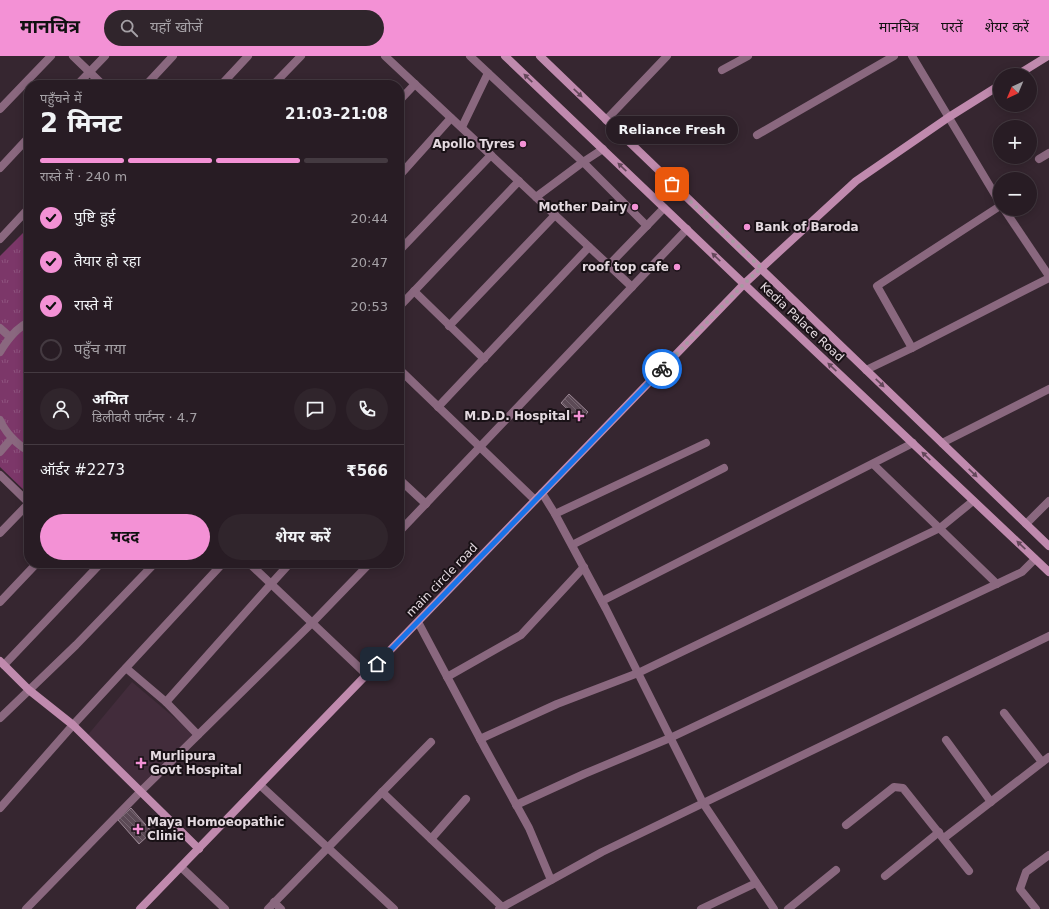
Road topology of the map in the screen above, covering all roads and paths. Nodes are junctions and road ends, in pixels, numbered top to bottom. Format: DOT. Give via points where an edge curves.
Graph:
graph roads {
  1 [pos="51,56"];
  2 [pos="73,56"];
  3 [pos="105,56"];
  4 [pos="173,56"];
  5 [pos="248,56"];
  6 [pos="301,56"];
  7 [pos="385,56"];
  8 [pos="470,56"];
  9 [pos="505,56"];
  10 [pos="540,56"];
  11 [pos="667,56"];
  12 [pos="748,56"];
  13 [pos="894,56"];
  14 [pos="912,56"];
  15 [pos="1046,56"];
  16 [pos="1028,68"];
  17 [pos="722,70"];
  18 [pos="90,72"];
  19 [pos="488,73"];
  20 [pos="28,80"];
  21 [pos="82,80"];
  22 [pos="98,80"];
  23 [pos="151,80"];
  24 [pos="226,80"];
  25 [pos="278,80"];
  26 [pos="24,84"];
  27 [pos="415,84"];
  28 [pos="993,89"];
  29 [pos="404,96"];
  30 [pos="0,109"];
  31 [pos="949,117"];
  32 [pos="451,118"];
  33 [pos="606,120"];
  34 [pos="462,127"];
  35 [pos="757,135"];
  36 [pos="24,142"];
  37 [pos="603,149"];
  38 [pos="1049,153"];
  39 [pos="491,155"];
  40 [pos="1039,159"];
  41 [pos="583,162"];
  42 [pos="0,168"];
  43 [pos="404,170"];
  44 [pos="519,181"];
  45 [pos="993,191"];
  46 [pos="536,197"];
  47 [pos="664,208"];
  48 [pos="993,211"];
  49 [pos="24,213"];
  50 [pos="555,215"];
  51 [pos="1009,216"];
  52 [pos="646,226"];
  53 [pos="687,230"];
  54 [pos="0,239"];
  55 [pos="404,246"];
  56 [pos="589,247"];
  57 [pos="609,265"];
  58 [pos="761,268"];
  59 [pos="1049,277"];
  60 [pos="744,284"];
  61 [pos="632,287"];
  62 [pos="414,291"];
  63 [pos="404,302"];
  64 [pos="24,325"];
  65 [pos="449,326"];
  66 [pos="0,328"];
  67 [pos="10,337"];
  68 [pos="912,348"];
  69 [pos="0,352"];
  70 [pos="484,359"];
  71 [pos="866,370"];
  72 [pos="405,376"];
  73 [pos="1049,389"];
  74 [pos="438,407"];
  75 [pos="0,420"];
  76 [pos="12,438"];
  77 [pos="942,443"];
  78 [pos="706,444"];
  79 [pos="913,444"];
  80 [pos="480,447"];
  81 [pos="24,448"];
  82 [pos="0,452"];
  83 [pos="873,464"];
  84 [pos="724,468"];
  85 [pos="0,475"];
  86 [pos="404,484"];
  87 [pos="542,493"];
  88 [pos="24,498"];
  89 [pos="535,500"];
  90 [pos="974,501"];
  91 [pos="1049,501"];
  92 [pos="426,504"];
  93 [pos="24,508"];
  94 [pos="555,514"];
  95 [pos="1026,524"];
  96 [pos="404,527"];
  97 [pos="940,528"];
  98 [pos="0,533"];
  99 [pos="572,545"];
  100 [pos="1049,546"];
  101 [pos="1035,559"];
  102 [pos="32,568"];
  103 [pos="93,568"];
  104 [pos="150,568"];
  105 [pos="218,568"];
  106 [pos="254,568"];
  107 [pos="285,568"];
  108 [pos="365,568"];
  109 [pos="584,568"];
  110 [pos="1049,572"];
  111 [pos="270,584"];
  112 [pos="997,584"];
  113 [pos="602,601"];
  114 [pos="0,602"];
  115 [pos="418,622"];
  116 [pos="312,623"];
  117 [pos="1049,636"];
  118 [pos="2,663"];
  119 [pos="126,668"];
  120 [pos="638,673"];
  121 [pos="367,675"];
  122 [pos="448,676"];
  123 [pos="29,690"];
  124 [pos="166,702"];
  125 [pos="1004,713"];
  126 [pos="0,718"];
  127 [pos="74,725"];
  128 [pos="198,735"];
  129 [pos="670,738"];
  130 [pos="480,739"];
  131 [pos="946,740"];
  132 [pos="431,742"];
  133 [pos="1049,757"];
  134 [pos="1042,762"];
  135 [pos="260,785"];
  136 [pos="141,791"];
  137 [pos="382,792"];
  138 [pos="466,799"];
  139 [pos="991,802"];
  140 [pos="703,803"];
  141 [pos="516,804"];
  142 [pos="0,808"];
  143 [pos="846,825"];
  144 [pos="941,835"];
  145 [pos="431,839"];
  146 [pos="328,848"];
  147 [pos="199,849"];
  148 [pos="1049,855"];
  149 [pos="181,867"];
  150 [pos="836,870"];
  151 [pos="970,871"];
  152 [pos="885,876"];
  153 [pos="551,880"];
  154 [pos="756,883"];
  155 [pos="274,902"];
  156 [pos="501,908"];
  157 [pos="26,909"];
  158 [pos="140,909"];
  159 [pos="225,909"];
  160 [pos="268,909"];
  161 [pos="281,909"];
  162 [pos="394,909"];
  163 [pos="701,909"];
  164 [pos="774,909"];
  165 [pos="788,909"];
  166 [pos="1036,909"];
  1 -- 20 [label="street"];
  2 -- 18 [label="street"];
  3 -- 18 [label="street"];
  4 -- 23 [label="street"];
  5 -- 24 [label="street"];
  6 -- 25 [label="street"];
  7 -- 27 [label="street"];
  8 -- 19 [label="street"];
  37 -- 9 [label="street, Kedia Palace Road, one-way"];
  10 -- 33 [label="street, Kedia Palace Road, one-way"];
  11 -- 33 [label="street"];
  12 -- 17 [label="street"];
  13 -- 35 [label="street"];
  14 -- 31 [label="street"];
  15 -- 16 [label="street"];
  18 -- 21 [label="street"];
  18 -- 22 [label="street"];
  19 -- 34 [label="street"];
  19 -- 41 [label="street"];
  26 -- 30 [label="street"];
  27 -- 29 [label="street"];
  27 -- 32 [label="street"];
  28 -- 31 [label="street, main circle road"];
  31 -- 45 [label="street"];
  31 -- 58 [label="street, main circle road" via="856,181"];
  32 -- 34 [label="street"];
  32 -- 43 [label="street"];
  33 -- 58 [label="street, Kedia Palace Road"];
  34 -- 39 [label="street"];
  36 -- 42 [label="street"];
  37 -- 41 [label="street"];
  47 -- 37 [label="street, Kedia Palace Road, one-way"];
  38 -- 40 [label="street"];
  39 -- 44 [label="street"];
  39 -- 55 [label="street"];
  41 -- 46 [label="street"];
  41 -- 52 [label="street"];
  44 -- 46 [label="street"];
  44 -- 62 [label="street"];
  46 -- 50 [label="street"];
  47 -- 52 [label="street"];
  47 -- 53 [label="street, Kedia Palace Road"];
  48 -- 68 [label="street" via="877,286"];
  49 -- 54 [label="street"];
  50 -- 56 [label="street"];
  50 -- 65 [label="street"];
  51 -- 59 [label="street"];
  52 -- 57 [label="street"];
  60 -- 53 [label="street, Kedia Palace Road, one-way"];
  53 -- 61 [label="street"];
  56 -- 57 [label="street"];
  56 -- 70 [label="street"];
  57 -- 61 [label="street"];
  58 -- 60 [label="street, main circle road"];
  58 -- 71 [label="street, Kedia Palace Road"];
  59 -- 68 [label="street"];
  79 -- 60 [label="street, Kedia Palace Road, one-way"];
  60 -- 87 [label="street, main circle road"];
  61 -- 80 [label="street"];
  62 -- 63 [label="street"];
  62 -- 65 [label="street"];
  64 -- 67 [label="street"];
  65 -- 70 [label="street"];
  66 -- 67 [label="street"];
  67 -- 69 [label="street"];
  68 -- 71 [label="street"];
  70 -- 74 [label="street"];
  71 -- 77 [label="street, Kedia Palace Road, one-way"];
  72 -- 74 [label="street"];
  73 -- 77 [label="street"];
  74 -- 80 [label="street"];
  75 -- 76 [label="street"];
  76 -- 81 [label="street"];
  76 -- 82 [label="street"];
  77 -- 95 [label="street, Kedia Palace Road, one-way"];
  78 -- 94 [label="street"];
  79 -- 83 [label="street"];
  90 -- 79 [label="street, Kedia Palace Road, one-way"];
  80 -- 89 [label="street"];
  80 -- 92 [label="street"];
  83 -- 97 [label="street"];
  83 -- 113 [label="street"];
  84 -- 99 [label="street"];
  85 -- 88 [label="street"];
  86 -- 92 [label="street"];
  87 -- 89 [label="street, main circle road"];
  87 -- 94 [label="street"];
  89 -- 115 [label="street, main circle road"];
  90 -- 97 [label="street"];
  101 -- 90 [label="street, Kedia Palace Road, one-way"];
  91 -- 95 [label="street"];
  92 -- 96 [label="street"];
  93 -- 98 [label="street"];
  94 -- 99 [label="street"];
  95 -- 100 [label="street, Kedia Palace Road"];
  97 -- 112 [label="street"];
  97 -- 120 [label="street"];
  99 -- 109 [label="street"];
  101 -- 110 [label="street, Kedia Palace Road"];
  101 -- 112 [label="street" via="1022,572"];
  102 -- 114 [label="street"];
  103 -- 118 [label="street"];
  104 -- 123 [label="street"];
  105 -- 119 [label="street"];
  106 -- 111 [label="street"];
  107 -- 111 [label="street"];
  108 -- 116 [label="street"];
  109 -- 113 [label="street"];
  109 -- 122 [label="street" via="521,635"];
  111 -- 116 [label="street"];
  111 -- 124 [label="street"];
  112 -- 129 [label="street"];
  113 -- 120 [label="street"];
  115 -- 121 [label="street, main circle road"];
  115 -- 122 [label="street"];
  116 -- 121 [label="street"];
  116 -- 128 [label="street"];
  117 -- 140 [label="street"];
  118 -- 123 [label="street"];
  119 -- 124 [label="street"];
  119 -- 127 [label="street"];
  120 -- 129 [label="street"];
  120 -- 130 [label="street" via="557,704"];
  121 -- 135 [label="street, main circle road"];
  122 -- 130 [label="street"];
  123 -- 126 [label="street"];
  123 -- 127 [label="street"];
  124 -- 128 [label="street"];
  125 -- 134 [label="street"];
  127 -- 136 [label="street"];
  127 -- 142 [label="street"];
  128 -- 136 [label="street"];
  129 -- 140 [label="street"];
  129 -- 141 [label="street"];
  130 -- 141 [label="street"];
  131 -- 139 [label="street"];
  132 -- 137 [label="street"];
  133 -- 134 [label="street"];
  134 -- 139 [label="street"];
  135 -- 146 [label="street"];
  135 -- 147 [label="street, main circle road"];
  136 -- 147 [label="street"];
  136 -- 157 [label="street"];
  137 -- 145 [label="street"];
  137 -- 146 [label="street"];
  138 -- 145 [label="street"];
  139 -- 144 [label="street"];
  140 -- 153 [label="street"];
  140 -- 154 [label="street"];
  141 -- 153 [label="street"];
  143 -- 144 [label="street" via="894,787 904,788"];
  144 -- 151 [label="street"];
  144 -- 152 [label="street"];
  145 -- 156 [label="street"];
  146 -- 155 [label="street"];
  146 -- 162 [label="street"];
  147 -- 149 [label="street, main circle road"];
  148 -- 166 [label="street" via="1026,872 1020,889"];
  149 -- 158 [label="street, main circle road"];
  149 -- 159 [label="street"];
  150 -- 165 [label="street"];
  153 -- 156 [label="street"];
  154 -- 163 [label="street"];
  154 -- 164 [label="street"];
  155 -- 160 [label="street"];
  155 -- 161 [label="street"];
}
